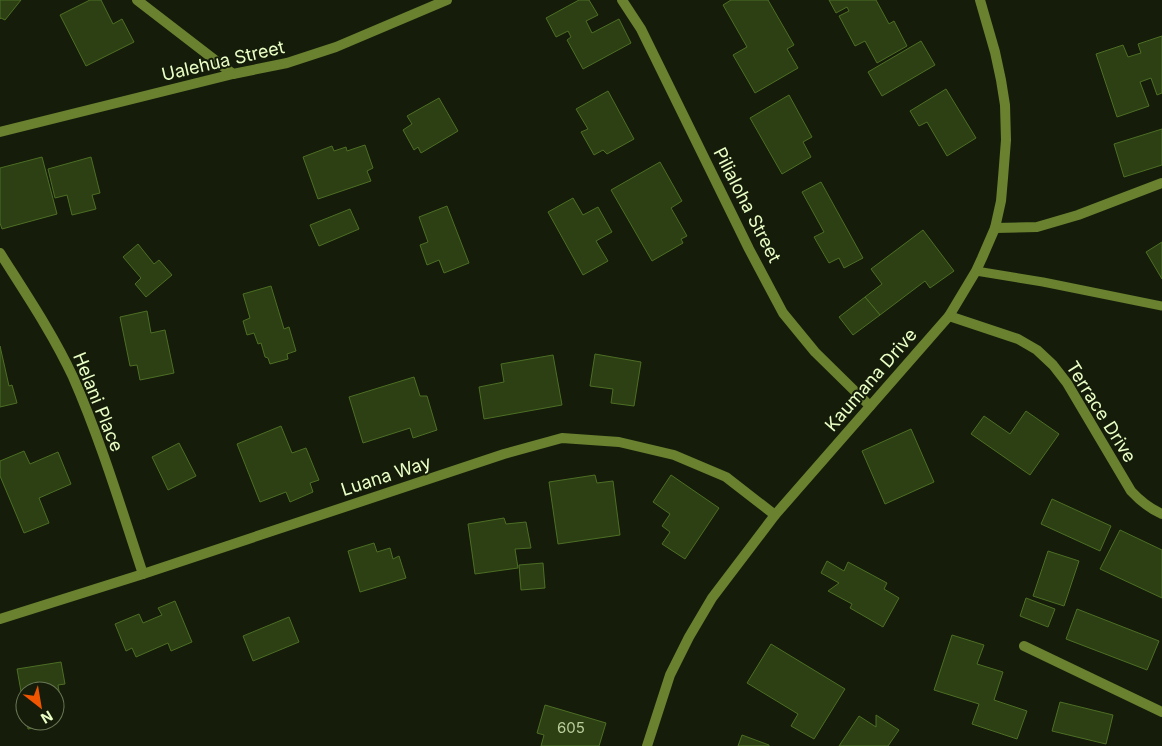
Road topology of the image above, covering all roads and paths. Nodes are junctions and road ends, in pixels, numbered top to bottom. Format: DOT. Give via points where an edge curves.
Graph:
graph roads {
  1 [pos="137,0"];
  2 [pos="447,0"];
  3 [pos="622,0"];
  4 [pos="980,0"];
  5 [pos="234,74"];
  6 [pos="0,132"];
  7 [pos="1162,183"];
  8 [pos="995,228"];
  9 [pos="0,253"];
  10 [pos="976,271"];
  11 [pos="1162,306"];
  12 [pos="949,316"];
  13 [pos="870,406"];
  14 [pos="1162,514"];
  15 [pos="775,515"];
  16 [pos="143,574"];
  17 [pos="0,619"];
  18 [pos="1024,646"];
  19 [pos="1162,712"];
  20 [pos="646,746"];
  1 -- 5 [label="street"];
  2 -- 5 [label="street, Ualehua Street" via="336,47 287,63"];
  3 -- 13 [label="street, Pilialoha Street" via="641,29 783,313 815,352"];
  4 -- 8 [label="street, Kaumana Drive" via="995,52 1005,106 1003,178"];
  5 -- 6 [label="street, Ualehua Street"];
  7 -- 8 [label="street" via="1037,227"];
  8 -- 10 [label="street, Kaumana Drive"];
  9 -- 16 [label="street, Helani Place" via="51,335 72,376 93,426"];
  10 -- 11 [label="lane"];
  10 -- 12 [label="street, Kaumana Drive"];
  12 -- 13 [label="street, Kaumana Drive"];
  12 -- 14 [label="street, Terrace Drive" via="1018,339 1037,350 1067,383 1131,491 1140,501"];
  13 -- 15 [label="street, Kaumana Drive"];
  15 -- 16 [label="street, Luana Way" via="726,477 674,455 619,442 562,438 495,457"];
  15 -- 20 [label="street, Kaumana Drive" via="712,598 689,637 670,675"];
  16 -- 17 [label="street, Luana Way"];
  18 -- 19 [label="street"];
}
